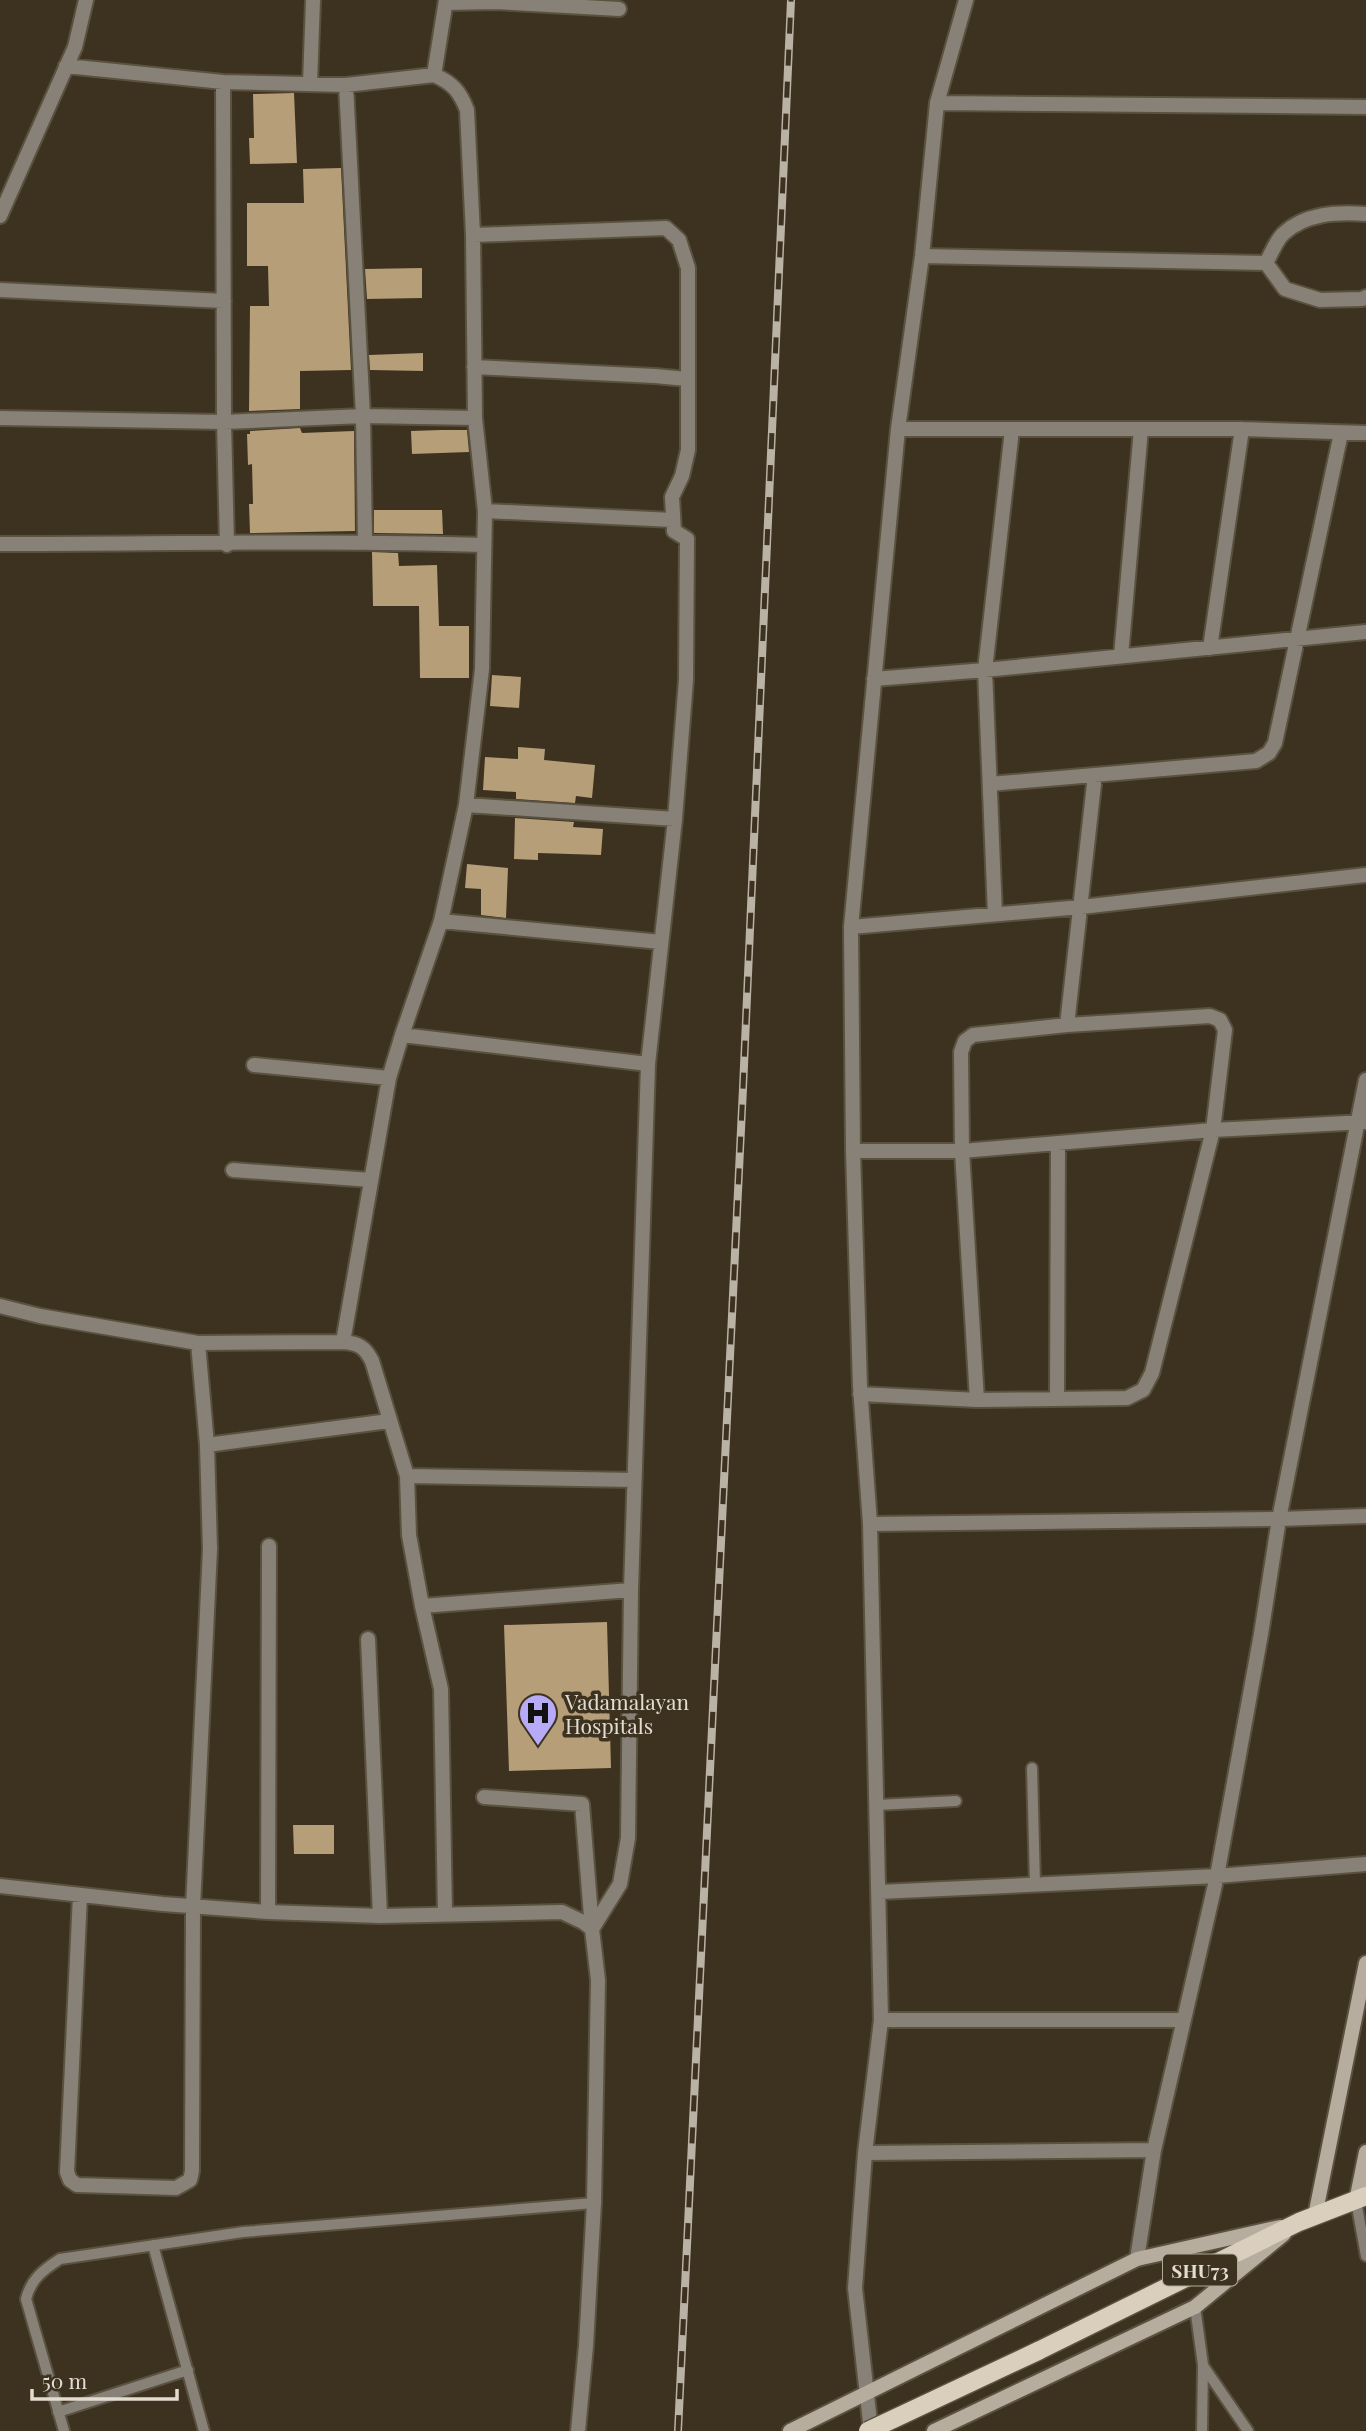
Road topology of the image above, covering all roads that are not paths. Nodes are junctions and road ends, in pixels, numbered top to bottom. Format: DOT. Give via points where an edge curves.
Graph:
graph roads {
  1 [pos="86,0"];
  2 [pos="313,0"];
  3 [pos="967,0"];
  4 [pos="446,2"];
  5 [pos="619,9"];
  6 [pos="66,66"];
  7 [pos="434,75"];
  8 [pos="223,82"];
  9 [pos="310,84"];
  10 [pos="346,85"];
  11 [pos="937,103"];
  12 [pos="1366,107"];
  13 [pos="1,209"];
  14 [pos="1366,214"];
  15 [pos="473,234"];
  16 [pos="922,256"];
  17 [pos="1266,262"];
  18 [pos="0,290"];
  19 [pos="1366,297"];
  20 [pos="224,301"];
  21 [pos="474,366"];
  22 [pos="687,379"];
  23 [pos="363,416"];
  24 [pos="0,418"];
  25 [pos="475,418"];
  26 [pos="224,422"];
  27 [pos="898,429"];
  28 [pos="1142,429"];
  29 [pos="1242,429"];
  30 [pos="1012,430"];
  31 [pos="1341,433"];
  32 [pos="1366,433"];
  33 [pos="485,511"];
  34 [pos="673,520"];
  35 [pos="365,541"];
  36 [pos="0,544"];
  37 [pos="227,545"];
  38 [pos="484,545"];
  39 [pos="1366,632"];
  40 [pos="1297,638"];
  41 [pos="1210,648"];
  42 [pos="1121,656"];
  43 [pos="985,670"];
  44 [pos="874,679"];
  45 [pos="1095,775"];
  46 [pos="990,784"];
  47 [pos="466,805"];
  48 [pos="675,819"];
  49 [pos="1366,875"];
  50 [pos="1081,906"];
  51 [pos="995,914"];
  52 [pos="441,920"];
  53 [pos="851,927"];
  54 [pos="662,942"];
  55 [pos="1067,1025"];
  56 [pos="401,1035"];
  57 [pos="254,1065"];
  58 [pos="648,1065"];
  59 [pos="389,1077"];
  60 [pos="1366,1080"];
  61 [pos="1362,1122"];
  62 [pos="1213,1130"];
  63 [pos="1058,1143"];
  64 [pos="853,1151"];
  65 [pos="962,1151"];
  66 [pos="233,1170"];
  67 [pos="371,1180"];
  68 [pos="0,1306"];
  69 [pos="343,1342"];
  70 [pos="198,1343"];
  71 [pos="860,1394"];
  72 [pos="1057,1399"];
  73 [pos="977,1401"];
  74 [pos="389,1421"];
  75 [pos="207,1445"];
  76 [pos="407,1476"];
  77 [pos="634,1480"];
  78 [pos="1366,1516"];
  79 [pos="1279,1519"];
  80 [pos="870,1524"];
  81 [pos="269,1546"];
  82 [pos="631,1590"];
  83 [pos="422,1606"];
  84 [pos="368,1639"];
  85 [pos="1032,1768"];
  86 [pos="484,1797"];
  87 [pos="956,1801"];
  88 [pos="877,1805"];
  89 [pos="1366,1864"];
  90 [pos="1217,1876"];
  91 [pos="1035,1884"];
  92 [pos="0,1886"];
  93 [pos="879,1892"];
  94 [pos="80,1895"];
  95 [pos="193,1907"];
  96 [pos="268,1912"];
  97 [pos="445,1914"];
  98 [pos="380,1916"];
  99 [pos="592,1929"];
  100 [pos="1366,1963"];
  101 [pos="881,2020"];
  102 [pos="1184,2020"];
  103 [pos="1154,2150"];
  104 [pos="1366,2152"];
  105 [pos="865,2153"];
  106 [pos="1361,2199"];
  107 [pos="594,2203"];
  108 [pos="1307,2219"];
  109 [pos="153,2245"];
  110 [pos="1366,2256"];
  111 [pos="1137,2259"];
  112 [pos="1195,2307"];
  113 [pos="1203,2365"];
  114 [pos="188,2370"];
  115 [pos="867,2392"];
  116 [pos="58,2412"];
  117 [pos="64,2431"];
  118 [pos="204,2431"];
  119 [pos="578,2431"];
  120 [pos="790,2431"];
  121 [pos="869,2431"];
  122 [pos="934,2431"];
  123 [pos="1202,2431"];
  124 [pos="1248,2431"];
  1 -- 6 [label="street"];
  2 -- 9 [label="street"];
  3 -- 11 [label="street"];
  4 -- 5 [label="street"];
  4 -- 7 [label="street"];
  6 -- 8 [label="street"];
  6 -- 13 [label="street"];
  7 -- 10 [label="street"];
  7 -- 15 [label="street" via="459,91 467,110"];
  8 -- 9 [label="street"];
  8 -- 20 [label="street"];
  9 -- 10 [label="street"];
  10 -- 23 [label="street"];
  11 -- 12 [label="street"];
  11 -- 16 [label="street"];
  14 -- 17 [label="street" via="1343,212 1305,219 1281,235"];
  15 -- 21 [label="street"];
  15 -- 22 [label="street" via="666,228 679,240 688,268"];
  16 -- 17 [label="street"];
  16 -- 27 [label="street"];
  17 -- 19 [label="street" via="1285,289 1320,300"];
  18 -- 20 [label="street"];
  20 -- 26 [label="street"];
  21 -- 22 [label="street"];
  21 -- 25 [label="street"];
  22 -- 34 [label="street" via="688,450 672,496"];
  23 -- 25 [label="street"];
  23 -- 26 [label="street"];
  23 -- 35 [label="street"];
  24 -- 26 [label="street"];
  25 -- 33 [label="street"];
  26 -- 37 [label="street"];
  27 -- 30 [label="street"];
  27 -- 44 [label="street"];
  28 -- 29 [label="street"];
  28 -- 30 [label="street"];
  28 -- 42 [label="street"];
  29 -- 31 [label="street"];
  29 -- 41 [label="street"];
  30 -- 43 [label="street"];
  31 -- 32 [label="street"];
  31 -- 40 [label="street"];
  33 -- 34 [label="street"];
  33 -- 38 [label="street"];
  34 -- 48 [label="street" via="674,531 687,539 686,680"];
  35 -- 37 [label="street"];
  35 -- 38 [label="street"];
  36 -- 37 [label="street"];
  38 -- 47 [label="street" via="482,669"];
  39 -- 40 [label="street"];
  40 -- 41 [label="street"];
  40 -- 45 [label="street" via="1276,743 1269,753 1256,761"];
  41 -- 42 [label="street"];
  42 -- 43 [label="street"];
  43 -- 44 [label="street"];
  43 -- 46 [label="street"];
  44 -- 53 [label="street"];
  45 -- 46 [label="street"];
  45 -- 50 [label="street"];
  46 -- 51 [label="street"];
  47 -- 48 [label="street"];
  47 -- 52 [label="street"];
  48 -- 54 [label="street"];
  49 -- 50 [label="street"];
  50 -- 51 [label="street"];
  50 -- 55 [label="street"];
  51 -- 53 [label="street"];
  52 -- 54 [label="street"];
  52 -- 56 [label="street"];
  53 -- 64 [label="street"];
  54 -- 58 [label="street"];
  55 -- 62 [label="street" via="1210,1016 1220,1020 1225,1030"];
  55 -- 65 [label="street" via="973,1035 965,1041 961,1052"];
  56 -- 58 [label="street"];
  56 -- 59 [label="street"];
  57 -- 59 [label="street"];
  58 -- 77 [label="street"];
  59 -- 67 [label="street"];
  60 -- 61 [label="street"];
  61 -- 62 [label="street"];
  61 -- 79 [label="street"];
  62 -- 63 [label="street"];
  62 -- 72 [label="street" via="1152,1373 1143,1390 1127,1398"];
  63 -- 65 [label="street"];
  63 -- 72 [label="street"];
  64 -- 65 [label="street"];
  64 -- 71 [label="street"];
  65 -- 73 [label="street"];
  66 -- 67 [label="street"];
  67 -- 69 [label="street"];
  68 -- 70 [label="street"];
  69 -- 70 [label="street"];
  69 -- 74 [label="street" via="367,1350"];
  70 -- 75 [label="street"];
  71 -- 73 [label="street"];
  71 -- 80 [label="street"];
  72 -- 73 [label="street"];
  74 -- 75 [label="street"];
  74 -- 76 [label="street"];
  75 -- 95 [label="street" via="210,1549"];
  76 -- 77 [label="street"];
  76 -- 83 [label="street" via="410,1535"];
  77 -- 82 [label="street"];
  78 -- 79 [label="street"];
  79 -- 80 [label="street"];
  79 -- 90 [label="street"];
  80 -- 88 [label="street"];
  81 -- 96 [label="street"];
  82 -- 83 [label="street"];
  82 -- 99 [label="street" via="628,1838 620,1884"];
  83 -- 97 [label="street" via="440,1689"];
  84 -- 98 [label="street"];
  85 -- 91 [label="lane"];
  86 -- 99 [label="street" via="582,1804"];
  87 -- 88 [label="lane"];
  88 -- 93 [label="street"];
  89 -- 90 [label="street"];
  90 -- 91 [label="street"];
  90 -- 102 [label="street"];
  91 -- 93 [label="street"];
  92 -- 94 [label="street"];
  93 -- 101 [label="street"];
  94 -- 95 [label="street"];
  94 -- 95 [label="street" via="67,2172 77,2185 176,2188 190,2180"];
  95 -- 96 [label="street"];
  96 -- 98 [label="street"];
  97 -- 98 [label="street"];
  97 -- 99 [label="street" via="562,1912"];
  99 -- 107 [label="street" via="598,1980"];
  100 -- 108 [label="street"];
  101 -- 102 [label="street"];
  101 -- 105 [label="street"];
  102 -- 103 [label="street"];
  103 -- 105 [label="street"];
  103 -- 111 [label="street"];
  104 -- 106 [label="street"];
  105 -- 115 [label="street" via="855,2288"];
  106 -- 108 [label="main road, SHU73"];
  106 -- 110 [label="lane"];
  107 -- 109 [label="lane" via="243,2232"];
  107 -- 119 [label="street"];
  108 -- 111 [label="street"];
  108 -- 112 [label="street"];
  108 -- 121 [label="main road, SHU73, bridge"];
  109 -- 114 [label="lane"];
  109 -- 116 [label="lane" via="60,2259 29,2286 26,2299"];
  111 -- 115 [label="street"];
  112 -- 113 [label="lane"];
  112 -- 122 [label="street"];
  113 -- 123 [label="lane"];
  113 -- 124 [label="lane"];
  114 -- 116 [label="lane"];
  114 -- 118 [label="lane"];
  115 -- 120 [label="street"];
  115 -- 121 [label="street"];
  116 -- 117 [label="lane"];
}
